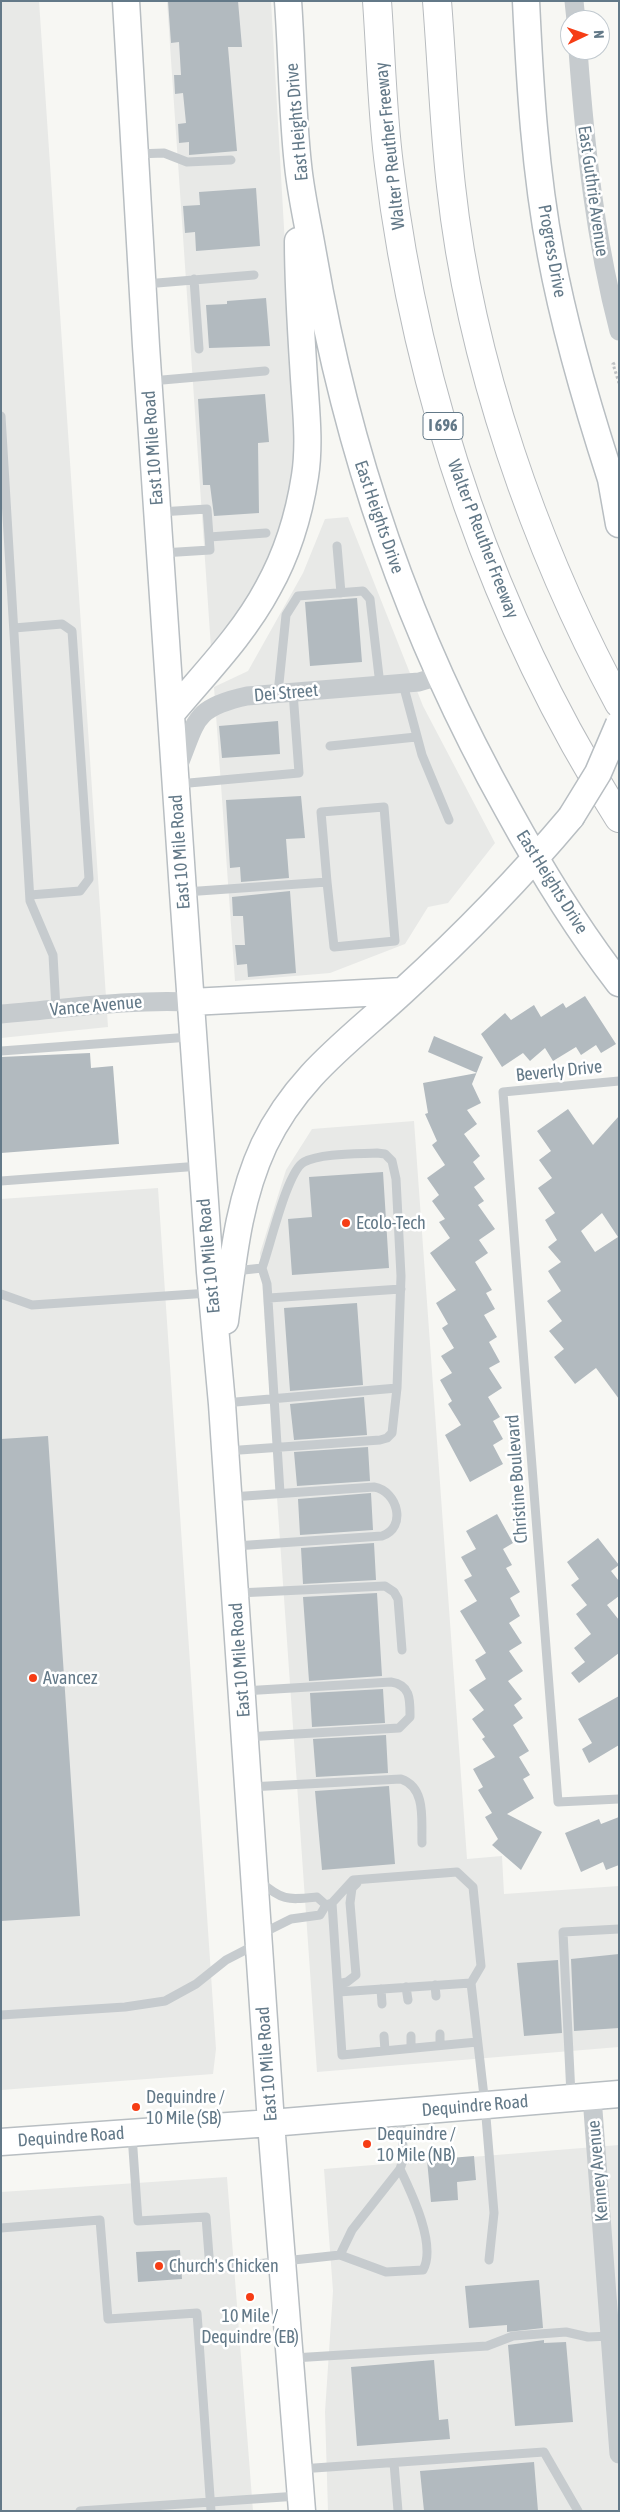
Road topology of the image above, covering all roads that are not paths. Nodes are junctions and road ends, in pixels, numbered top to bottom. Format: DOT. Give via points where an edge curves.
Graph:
graph roads {
  1 [pos="126,1"];
  2 [pos="288,1"];
  3 [pos="377,1"];
  4 [pos="437,1"];
  5 [pos="526,1"];
  6 [pos="579,60"];
  7 [pos="136,154"];
  8 [pos="231,160"];
  9 [pos="298,165"];
  10 [pos="254,275"];
  11 [pos="194,279"];
  12 [pos="142,284"];
  13 [pos="619,331"];
  14 [pos="199,348"];
  15 [pos="265,371"];
  16 [pos="148,381"];
  17 [pos="1,416"];
  18 [pos="615,485"];
  19 [pos="157,512"];
  20 [pos="619,524"];
  21 [pos="266,533"];
  22 [pos="210,537"];
  23 [pos="337,546"];
  24 [pos="160,553"];
  25 [pos="341,593"];
  26 [pos="14,628"];
  27 [pos="439,676"];
  28 [pos="403,684"];
  29 [pos="380,685"];
  30 [pos="286,693"];
  31 [pos="619,703"];
  32 [pos="171,714"];
  33 [pos="619,724"];
  34 [pos="416,737"];
  35 [pos="330,746"];
  36 [pos="175,779"];
  37 [pos="619,818"];
  38 [pos="449,820"];
  39 [pos="536,860"];
  40 [pos="327,882"];
  41 [pos="183,892"];
  42 [pos="30,895"];
  43 [pos="619,983"];
  44 [pos="403,991"];
  45 [pos="191,1002"];
  46 [pos="56,1009"];
  47 [pos="1,1014"];
  48 [pos="193,1036"];
  49 [pos="1,1051"];
  50 [pos="619,1081"];
  51 [pos="503,1092"];
  52 [pos="202,1166"];
  53 [pos="1,1181"];
  54 [pos="262,1268"];
  55 [pos="219,1276"];
  56 [pos="401,1289"];
  57 [pos="1,1294"];
  58 [pos="269,1298"];
  59 [pos="397,1388"];
  60 [pos="275,1399"];
  61 [pos="222,1404"];
  62 [pos="278,1447"];
  63 [pos="225,1451"];
  64 [pos="280,1493"];
  65 [pos="228,1498"];
  66 [pos="232,1546"];
  67 [pos="235,1593"];
  68 [pos="402,1650"];
  69 [pos="242,1691"];
  70 [pos="245,1738"];
  71 [pos="249,1787"];
  72 [pos="619,1799"];
  73 [pos="422,1843"];
  74 [pos="255,1877"];
  75 [pos="361,1879"];
  76 [pos="329,1904"];
  77 [pos="619,1928"];
  78 [pos="259,1939"];
  79 [pos="471,1983"];
  80 [pos="435,1985"];
  81 [pos="406,1987"];
  82 [pos="338,1988"];
  83 [pos="381,1989"];
  84 [pos="436,1996"];
  85 [pos="408,2000"];
  86 [pos="382,2004"];
  87 [pos="1,2015"];
  88 [pos="440,2034"];
  89 [pos="384,2036"];
  90 [pos="411,2036"];
  91 [pos="478,2042"];
  92 [pos="440,2045"];
  93 [pos="412,2048"];
  94 [pos="385,2051"];
  95 [pos="619,2094"];
  96 [pos="582,2097"];
  97 [pos="485,2105"];
  98 [pos="399,2112"];
  99 [pos="271,2123"];
  100 [pos="132,2132"];
  101 [pos="1,2142"];
  102 [pos="400,2169"];
  103 [pos="1,2228"];
  104 [pos="340,2255"];
  105 [pos="489,2260"];
  106 [pos="283,2263"];
  107 [pos="613,2286"];
  108 [pos="611,2336"];
  109 [pos="290,2359"];
  110 [pos="617,2384"];
  111 [pos="619,2454"];
  112 [pos="394,2463"];
  113 [pos="298,2469"];
  114 [pos="301,2503"];
  115 [pos="211,2506"];
  116 [pos="80,2511"];
  117 [pos="398,2511"];
  118 [pos="578,2511"];
  1 -- 7 [label="main road, East 10 Mile Road"];
  2 -- 9 [label="main road, East Heights Drive"];
  3 -- 37 [label="highway, Walter P Reuther Freeway / I 696" via="389,164 397,223 424,357 448,444 473,522 528,652 583,760"];
  4 -- 31 [label="highway" via="451,186 465,278 488,375 516,471 553,564"];
  5 -- 18 [label="main road, Progress Drive" via="536,154 551,254 576,367"];
  6 -- 13 [label="street, East Guthrie Avenue" via="595,216 608,291"];
  7 -- 8 [label="lane" via="164,153 187,162"];
  7 -- 12 [label="main road, East 10 Mile Road"];
  9 -- 27 [label="main road, East Heights Drive" via="319,289 356,451 380,528"];
  9 -- 32 [label="main road" via="298,289 307,448 299,504 279,567 256,609 227,649"];
  10 -- 11 [label="lane"];
  11 -- 12 [label="lane"];
  11 -- 14 [label="lane"];
  12 -- 16 [label="main road, East 10 Mile Road"];
  15 -- 16 [label="lane"];
  16 -- 19 [label="main road, East 10 Mile Road"];
  17 -- 26 [label="lane"];
  18 -- 20 [label="main road, Progress Drive"];
  19 -- 22 [label="lane" via="208,509"];
  19 -- 24 [label="main road, East 10 Mile Road"];
  21 -- 22 [label="lane"];
  22 -- 24 [label="lane" via="210,550"];
  23 -- 25 [label="lane"];
  24 -- 32 [label="main road, East 10 Mile Road"];
  25 -- 29 [label="lane" via="363,591 370,599"];
  25 -- 30 [label="lane" via="298,596 291,605 286,615"];
  26 -- 42 [label="lane"];
  26 -- 42 [label="lane" via="62,624 72,631 89,879 80,891"];
  27 -- 28 [label="street, Dei Street"];
  27 -- 39 [label="main road, East Heights Drive"];
  28 -- 29 [label="street, Dei Street"];
  28 -- 34 [label="lane"];
  29 -- 30 [label="street, Dei Street"];
  30 -- 36 [label="street, Dei Street" via="247,696 213,705 195,723"];
  30 -- 36 [label="lane" via="299,773"];
  32 -- 36 [label="main road, East 10 Mile Road"];
  33 -- 39 [label="main road, bridge" via="598,773 571,817"];
  34 -- 35 [label="lane"];
  34 -- 38 [label="lane"];
  36 -- 41 [label="main road, East 10 Mile Road"];
  39 -- 43 [label="main road, East Heights Drive" via="599,958"];
  39 -- 44 [label="main road"];
  40 -- 40 [label="lane" via="334,947 395,941 384,807 321,812"];
  40 -- 41 [label="lane"];
  41 -- 45 [label="main road, East 10 Mile Road"];
  42 -- 46 [label="lane" via="52,955"];
  44 -- 45 [label="main road"];
  44 -- 55 [label="main road" via="330,1054 298,1090 279,1118 260,1154"];
  45 -- 46 [label="street, Vance Avenue" via="159,1000"];
  45 -- 48 [label="main road, East 10 Mile Road"];
  46 -- 47 [label="street, Vance Avenue"];
  48 -- 49 [label="lane"];
  48 -- 52 [label="main road, East 10 Mile Road"];
  50 -- 51 [label="lane, Beverly Drive"];
  51 -- 72 [label="lane, Christine Boulevard" via="558,1802"];
  52 -- 53 [label="lane"];
  52 -- 55 [label="main road, East 10 Mile Road"];
  54 -- 55 [label="lane"];
  54 -- 56 [label="lane" via="298,1166 317,1158 384,1154 392,1161 396,1179"];
  54 -- 58 [label="lane"];
  55 -- 57 [label="lane" via="32,1304"];
  55 -- 61 [label="main road, East 10 Mile Road"];
  56 -- 58 [label="lane"];
  56 -- 59 [label="lane"];
  58 -- 60 [label="lane"];
  59 -- 60 [label="lane"];
  59 -- 62 [label="lane" via="395,1425 387,1438"];
  60 -- 61 [label="lane"];
  60 -- 62 [label="lane"];
  61 -- 63 [label="main road, East 10 Mile Road"];
  62 -- 63 [label="lane"];
  62 -- 64 [label="lane"];
  63 -- 65 [label="main road, East 10 Mile Road"];
  64 -- 65 [label="lane"];
  64 -- 66 [label="lane" via="381,1488 392,1496 396,1521 390,1533 382,1536"];
  65 -- 66 [label="main road, East 10 Mile Road"];
  66 -- 67 [label="main road, East 10 Mile Road"];
  67 -- 68 [label="lane" via="385,1586 394,1592 398,1600"];
  67 -- 69 [label="main road, East 10 Mile Road"];
  69 -- 70 [label="main road, East 10 Mile Road"];
  69 -- 70 [label="lane" via="391,1682 402,1686 409,1695 410,1717 399,1728"];
  70 -- 71 [label="main road, East 10 Mile Road"];
  71 -- 73 [label="lane" via="401,1779 412,1785 420,1800"];
  71 -- 74 [label="main road, East 10 Mile Road"];
  74 -- 76 [label="lane" via="288,1900 317,1898"];
  74 -- 78 [label="main road, East 10 Mile Road"];
  75 -- 76 [label="lane" via="353,1880"];
  75 -- 79 [label="lane" via="457,1872 473,1887 481,1966"];
  75 -- 82 [label="lane" via="352,1888 350,1903 356,1975"];
  76 -- 78 [label="lane" via="320,1915 291,1920"];
  76 -- 82 [label="lane"];
  77 -- 96 [label="lane" via="563,1932"];
  78 -- 87 [label="lane" via="196,1984 165,2001 125,2007"];
  78 -- 99 [label="main road, East 10 Mile Road"];
  79 -- 80 [label="lane"];
  79 -- 91 [label="lane"];
  80 -- 81 [label="lane"];
  80 -- 84 [label="lane"];
  81 -- 83 [label="lane"];
  81 -- 85 [label="lane"];
  82 -- 83 [label="lane"];
  82 -- 94 [label="lane" via="342,2055"];
  83 -- 86 [label="lane"];
  88 -- 92 [label="lane"];
  89 -- 94 [label="lane"];
  90 -- 93 [label="lane"];
  91 -- 92 [label="lane"];
  91 -- 97 [label="lane"];
  92 -- 93 [label="lane"];
  93 -- 94 [label="lane"];
  95 -- 96 [label="main road, Dequindre Road"];
  96 -- 97 [label="main road, Dequindre Road"];
  96 -- 107 [label="street, Kenney Avenue"];
  97 -- 98 [label="main road, Dequindre Road"];
  97 -- 105 [label="lane" via="494,2213"];
  98 -- 99 [label="main road, Dequindre Road"];
  98 -- 102 [label="lane" via="404,2158"];
  99 -- 100 [label="main road, Dequindre Road"];
  99 -- 106 [label="main road, East 10 Mile Road"];
  100 -- 101 [label="main road, Dequindre Road"];
  100 -- 106 [label="lane" via="138,2221 206,2217 210,2269"];
  102 -- 104 [label="lane" via="352,2230"];
  102 -- 104 [label="lane" via="420,2210 426,2249 423,2270 386,2272"];
  103 -- 115 [label="lane" via="100,2220 108,2319 198,2313"];
  104 -- 106 [label="lane"];
  106 -- 109 [label="main road, East 10 Mile Road"];
  107 -- 108 [label="street, Kenney Avenue"];
  108 -- 109 [label="lane" via="588,2337 566,2332 514,2336 487,2346"];
  108 -- 110 [label="street, Kenney Avenue"];
  109 -- 113 [label="main road, East 10 Mile Road"];
  110 -- 111 [label="street, Kenney Avenue"];
  112 -- 113 [label="lane"];
  112 -- 117 [label="lane"];
  112 -- 118 [label="lane" via="544,2452"];
  113 -- 114 [label="main road, East 10 Mile Road"];
  114 -- 115 [label="lane"];
  115 -- 116 [label="lane"];
}
